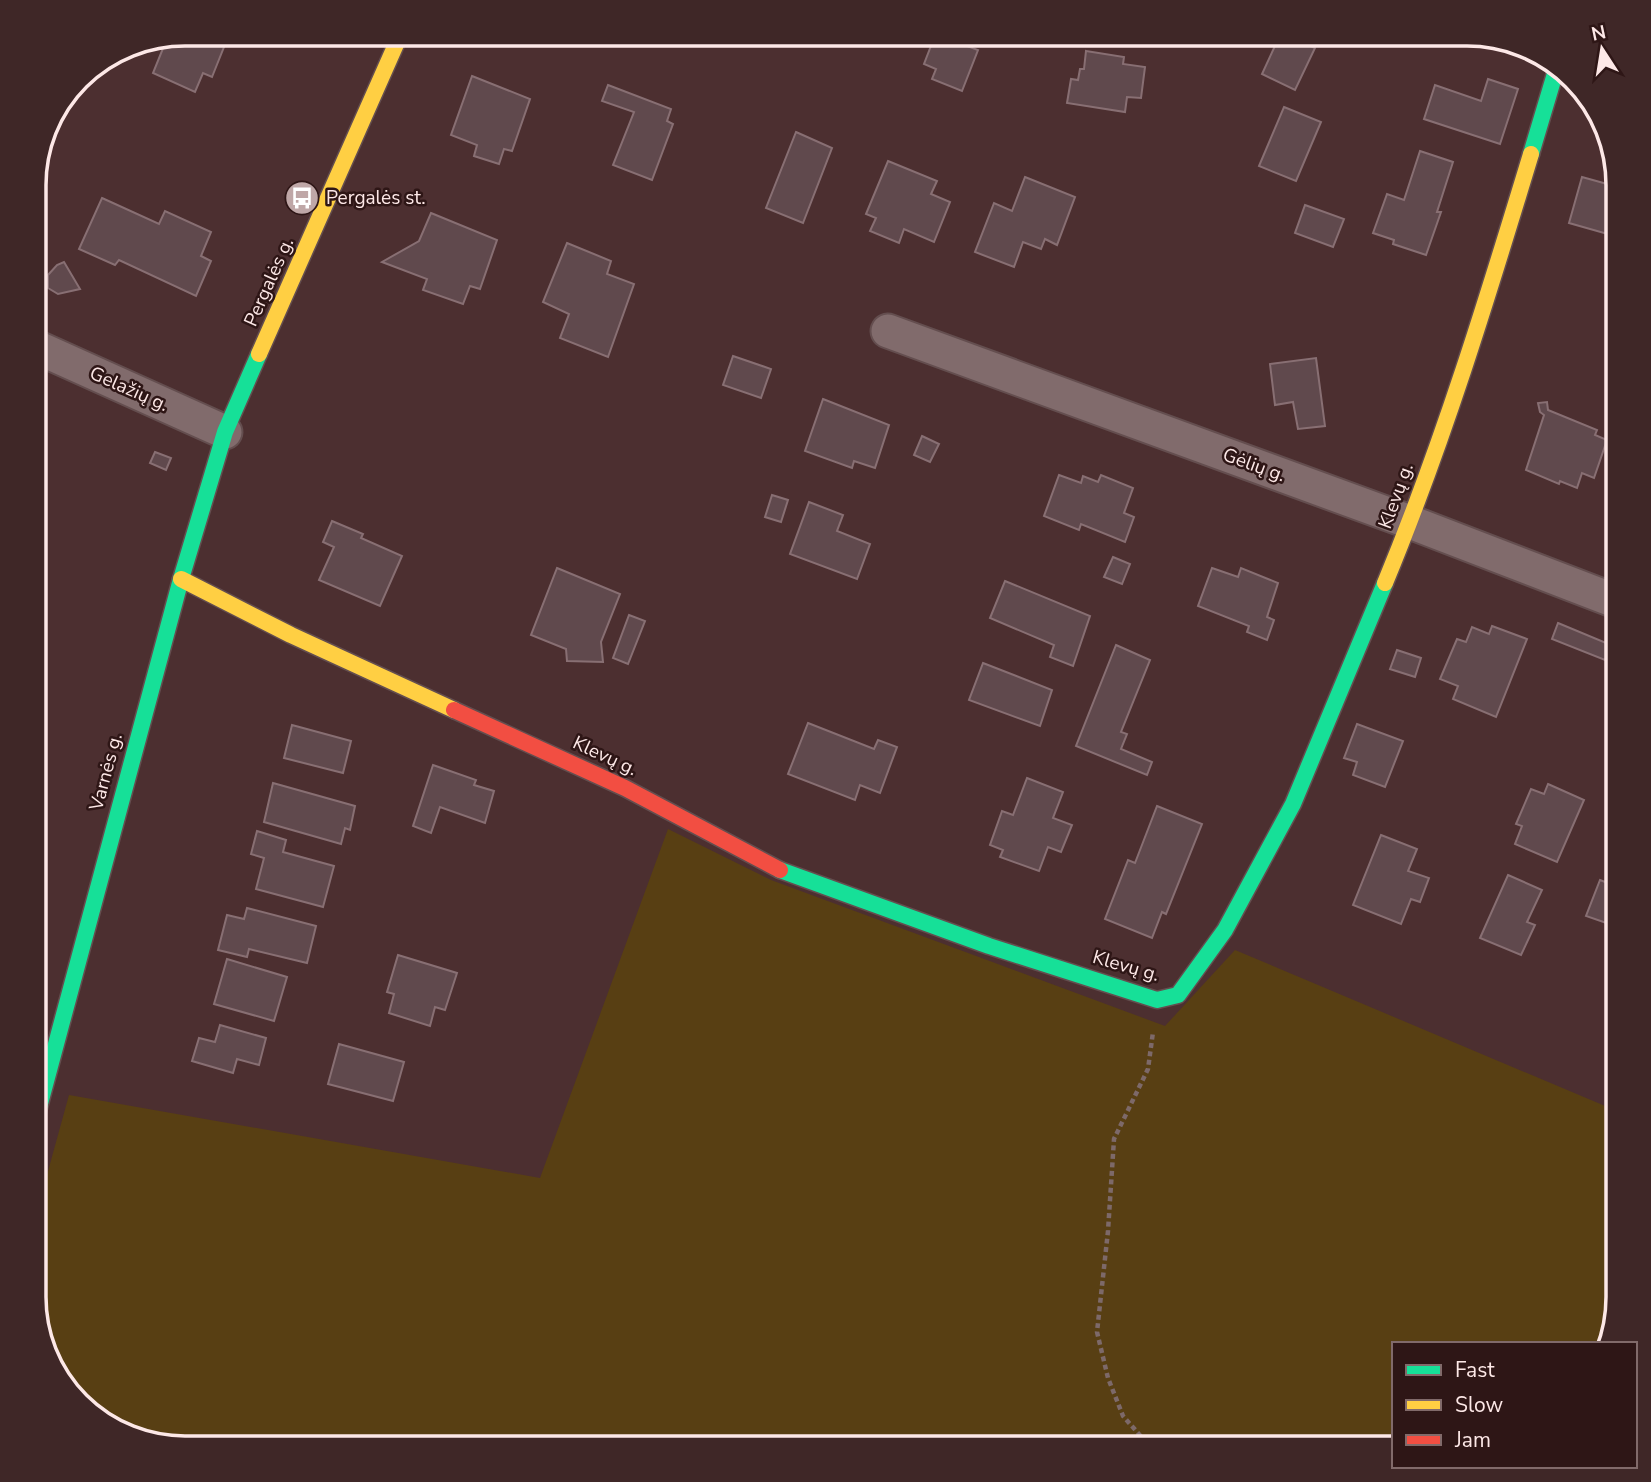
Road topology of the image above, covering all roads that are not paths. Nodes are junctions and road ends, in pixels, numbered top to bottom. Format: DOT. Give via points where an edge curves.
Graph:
graph roads {
  1 [pos="395,46"];
  2 [pos="1554,77"];
  3 [pos="888,331"];
  4 [pos="46,351"];
  5 [pos="225,432"];
  6 [pos="1410,522"];
  7 [pos="180,579"];
  8 [pos="1605,597"];
  9 [pos="46,1081"];
  1 -- 5 [label="street, Pergalės g."];
  2 -- 6 [label="street, Klevų g." via="1478,330"];
  3 -- 6 [label="street, Gėlių g."];
  4 -- 5 [label="street, Gelažių g."];
  5 -- 7 [label="street, Varnės g."];
  6 -- 7 [label="street, Klevų g." via="1293,804 1225,930 1178,995 1157,1000 989,946 771,867 625,788 291,635"];
  6 -- 8 [label="street, Gėlių g."];
  7 -- 9 [label="street, Varnės g."];
}
